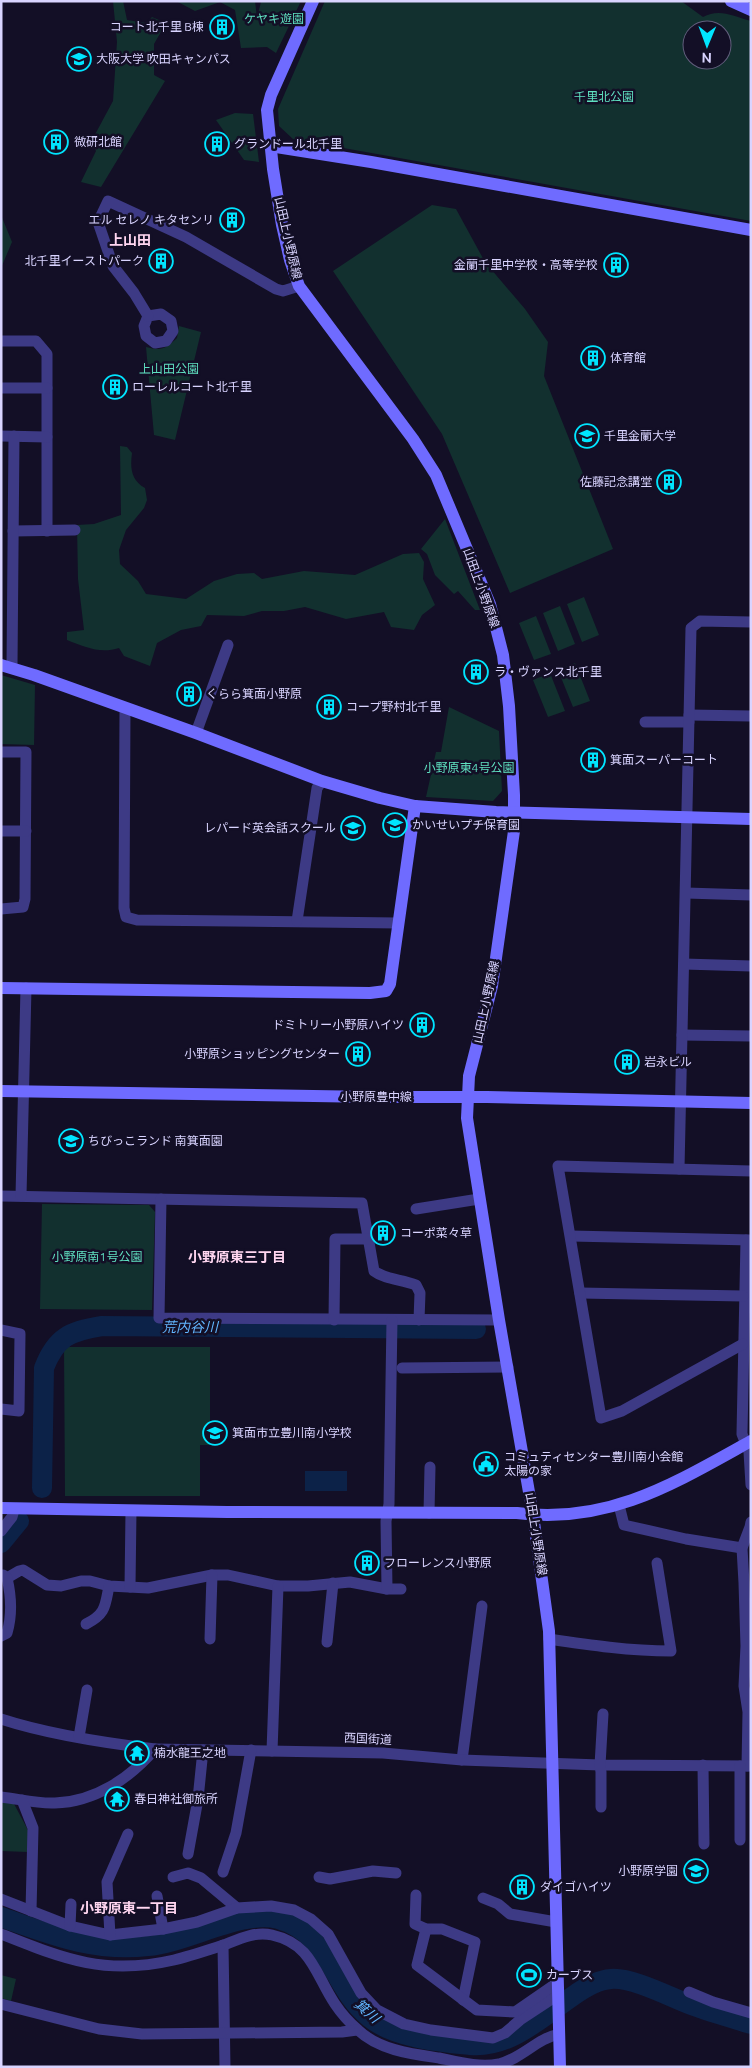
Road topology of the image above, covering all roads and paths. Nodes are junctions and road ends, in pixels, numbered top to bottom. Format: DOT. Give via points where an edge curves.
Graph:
graph roads {
  1 [pos="313,1"];
  2 [pos="731,1"];
  3 [pos="751,10"];
  4 [pos="270,146"];
  5 [pos="751,230"];
  6 [pos="299,286"];
  7 [pos="148,316"];
  8 [pos="1,341"];
  9 [pos="1,388"];
  10 [pos="47,388"];
  11 [pos="1,436"];
  12 [pos="14,436"];
  13 [pos="47,437"];
  14 [pos="7,492"];
  15 [pos="46,530"];
  16 [pos="75,530"];
  17 [pos="13,531"];
  18 [pos="7,572"];
  19 [pos="751,622"];
  20 [pos="228,645"];
  21 [pos="6,666"];
  22 [pos="125,709"];
  23 [pos="751,716"];
  24 [pos="689,719"];
  25 [pos="646,722"];
  26 [pos="196,733"];
  27 [pos="1,752"];
  28 [pos="322,781"];
  29 [pos="415,806"];
  30 [pos="515,812"];
  31 [pos="687,817"];
  32 [pos="751,818"];
  33 [pos="1,831"];
  34 [pos="26,832"];
  35 [pos="686,893"];
  36 [pos="751,894"];
  37 [pos="1,910"];
  38 [pos="297,921"];
  39 [pos="398,923"];
  40 [pos="684,964"];
  41 [pos="751,966"];
  42 [pos="1,988"];
  43 [pos="26,988"];
  44 [pos="682,1035"];
  45 [pos="751,1036"];
  46 [pos="1,1091"];
  47 [pos="24,1092"];
  48 [pos="468,1097"];
  49 [pos="680,1101"];
  50 [pos="751,1103"];
  51 [pos="680,1169"];
  52 [pos="751,1171"];
  53 [pos="1,1196"];
  54 [pos="21,1196"];
  55 [pos="161,1199"];
  56 [pos="479,1199"];
  57 [pos="416,1209"];
  58 [pos="571,1236"];
  59 [pos="368,1239"];
  60 [pos="748,1240"];
  61 [pos="580,1293"];
  62 [pos="744,1296"];
  63 [pos="334,1320"];
  64 [pos="419,1320"];
  65 [pos="499,1320"];
  66 [pos="392,1327"];
  67 [pos="1,1330"];
  68 [pos="743,1344"];
  69 [pos="402,1368"];
  70 [pos="508,1368"];
  71 [pos="1,1409"];
  72 [pos="748,1442"];
  73 [pos="430,1467"];
  74 [pos="751,1485"];
  75 [pos="620,1505"];
  76 [pos="8,1509"];
  77 [pos="131,1511"];
  78 [pos="387,1512"];
  79 [pos="430,1513"];
  80 [pos="533,1515"];
  81 [pos="751,1522"];
  82 [pos="1,1531"];
  83 [pos="742,1548"];
  84 [pos="657,1563"];
  85 [pos="212,1575"];
  86 [pos="4,1576"];
  87 [pos="333,1583"];
  88 [pos="109,1586"];
  89 [pos="278,1586"];
  90 [pos="130,1587"];
  91 [pos="387,1589"];
  92 [pos="401,1589"];
  93 [pos="482,1606"];
  94 [pos="86,1624"];
  95 [pos="1,1636"];
  96 [pos="210,1639"];
  97 [pos="549,1639"];
  98 [pos="327,1642"];
  99 [pos="87,1690"];
  100 [pos="603,1714"];
  101 [pos="1,1720"];
  102 [pos="79,1737"];
  103 [pos="155,1749"];
  104 [pos="203,1750"];
  105 [pos="251,1750"];
  106 [pos="272,1751"];
  107 [pos="462,1760"];
  108 [pos="553,1763"];
  109 [pos="600,1765"];
  110 [pos="703,1765"];
  111 [pos="746,1766"];
  112 [pos="1,1797"];
  113 [pos="22,1800"];
  114 [pos="601,1807"];
  115 [pos="128,1834"];
  116 [pos="740,1840"];
  117 [pos="704,1844"];
  118 [pos="188,1854"];
  119 [pos="224,1872"];
  120 [pos="396,1873"];
  121 [pos="319,1877"];
  122 [pos="173,1878"];
  123 [pos="416,1895"];
  124 [pos="157,1896"];
  125 [pos="483,1898"];
  126 [pos="1,1899"];
  127 [pos="71,1904"];
  128 [pos="237,1908"];
  129 [pos="31,1911"];
  130 [pos="556,1922"];
  131 [pos="70,1926"];
  132 [pos="163,1929"];
  133 [pos="426,1929"];
  134 [pos="1,1934"];
  135 [pos="110,1934"];
  136 [pos="223,1945"];
  137 [pos="558,1992"];
  138 [pos="689,1992"];
  139 [pos="463,2000"];
  140 [pos="1,2004"];
  141 [pos="751,2013"];
  142 [pos="559,2028"];
  143 [pos="357,2030"];
  144 [pos="225,2033"];
  145 [pos="225,2067"];
  146 [pos="560,2067"];
  1 -- 4 [label="street, 山田上小野原線" via="269,102"];
  2 -- 3 [label="street"];
  4 -- 5 [label="street"];
  4 -- 6 [label="street, 山田上小野原線" via="282,225"];
  6 -- 7 [label="street" via="283,291 276,288 186,237 108,201 98,222 113,266"];
  6 -- 30 [label="street, 山田上小野原線" via="425,457 452,511 490,604 503,654"];
  8 -- 10 [label="street" via="36,341 47,354"];
  9 -- 10 [label="street"];
  10 -- 13 [label="street"];
  11 -- 12 [label="street"];
  12 -- 13 [label="street"];
  12 -- 14 [label="street"];
  13 -- 15 [label="street"];
  14 -- 17 [label="street"];
  15 -- 16 [label="street"];
  15 -- 17 [label="street"];
  17 -- 18 [label="street"];
  18 -- 21 [label="street"];
  19 -- 24 [label="street" via="700,621 691,628"];
  20 -- 26 [label="street"];
  21 -- 22 [label="street"];
  22 -- 26 [label="street"];
  22 -- 38 [label="street" via="126,918"];
  23 -- 24 [label="street"];
  24 -- 25 [label="street"];
  24 -- 31 [label="street"];
  26 -- 28 [label="street"];
  27 -- 34 [label="street" via="26,752"];
  28 -- 29 [label="street"];
  28 -- 38 [label="street" via="318,788"];
  29 -- 30 [label="street"];
  29 -- 39 [label="street"];
  30 -- 31 [label="street"];
  30 -- 48 [label="street, 山田上小野原線" via="492,986 469,1076"];
  31 -- 32 [label="street"];
  31 -- 35 [label="street"];
  33 -- 34 [label="street"];
  34 -- 37 [label="street" via="26,899 23,907"];
  35 -- 36 [label="street"];
  35 -- 40 [label="street"];
  38 -- 39 [label="street"];
  39 -- 43 [label="street" via="390,984 386,991"];
  40 -- 41 [label="street"];
  40 -- 44 [label="street"];
  42 -- 43 [label="street"];
  43 -- 47 [label="street"];
  44 -- 45 [label="street"];
  44 -- 49 [label="street"];
  46 -- 47 [label="street, 小野原豊中線"];
  47 -- 48 [label="street, 小野原豊中線"];
  47 -- 54 [label="street"];
  48 -- 49 [label="street, 小野原豊中線"];
  48 -- 56 [label="street, 山田上小野原線" via="467,1118"];
  49 -- 50 [label="street, 小野原豊中線"];
  49 -- 51 [label="street"];
  51 -- 52 [label="street"];
  51 -- 58 [label="street" via="558,1166"];
  53 -- 54 [label="street"];
  54 -- 55 [label="street"];
  55 -- 59 [label="street" via="362,1203"];
  55 -- 63 [label="street" via="159,1318"];
  56 -- 57 [label="street"];
  56 -- 65 [label="street, 山田上小野原線"];
  58 -- 60 [label="street"];
  58 -- 61 [label="street"];
  59 -- 63 [label="street" via="335,1239"];
  59 -- 64 [label="street" via="374,1271 381,1276 416,1285 420,1293"];
  60 -- 62 [label="street"];
  61 -- 62 [label="street"];
  61 -- 68 [label="street" via="601,1418 622,1411"];
  62 -- 68 [label="street"];
  63 -- 66 [label="street"];
  64 -- 65 [label="street"];
  64 -- 66 [label="street"];
  65 -- 70 [label="street, 山田上小野原線"];
  66 -- 78 [label="street"];
  67 -- 71 [label="street" via="20,1334 19,1411"];
  68 -- 72 [label="street" via="742,1434"];
  69 -- 70 [label="street"];
  70 -- 80 [label="street, 山田上小野原線"];
  72 -- 74 [label="street"];
  72 -- 75 [label="street" via="670,1486"];
  73 -- 79 [label="street"];
  75 -- 80 [label="street" via="587,1512"];
  75 -- 83 [label="street" via="624,1525"];
  76 -- 77 [label="street"];
  76 -- 82 [label="street" via="12,1517"];
  77 -- 78 [label="street"];
  77 -- 90 [label="street"];
  78 -- 79 [label="street"];
  78 -- 91 [label="street"];
  79 -- 80 [label="street"];
  80 -- 97 [label="street, 山田上小野原線"];
  81 -- 83 [label="street"];
  83 -- 111 [label="street" via="746,1646 744,1686 748,1712"];
  84 -- 97 [label="street" via="671,1651 632,1651"];
  85 -- 89 [label="street" via="228,1575"];
  85 -- 90 [label="street" via="148,1588"];
  85 -- 96 [label="street"];
  86 -- 88 [label="street" via="24,1570 47,1585 90,1581"];
  86 -- 95 [label="street" via="10,1589 10,1623 7,1633"];
  87 -- 89 [label="street"];
  87 -- 91 [label="street" via="350,1582"];
  87 -- 98 [label="street"];
  88 -- 90 [label="street"];
  88 -- 94 [label="street" via="104,1610"];
  89 -- 106 [label="street"];
  91 -- 92 [label="street"];
  93 -- 107 [label="street"];
  97 -- 108 [label="street, 山田上小野原線"];
  99 -- 102 [label="street"];
  100 -- 109 [label="street"];
  101 -- 102 [label="street, 西国街道"];
  102 -- 103 [label="street, 西国街道"];
  103 -- 104 [label="street, 西国街道"];
  103 -- 113 [label="street" via="133,1770 101,1793 86,1799 55,1804"];
  104 -- 105 [label="street, 西国街道"];
  104 -- 118 [label="street"];
  105 -- 106 [label="street, 西国街道"];
  105 -- 119 [label="street" via="236,1833"];
  106 -- 107 [label="street, 西国街道" via="383,1753"];
  107 -- 108 [label="street, 西国街道"];
  108 -- 109 [label="street, 西国街道"];
  108 -- 130 [label="street, 山田上小野原線"];
  109 -- 110 [label="street, 西国街道"];
  109 -- 114 [label="street"];
  110 -- 111 [label="street, 西国街道"];
  110 -- 117 [label="street"];
  111 -- 116 [label="street"];
  112 -- 113 [label="street"];
  113 -- 129 [label="street" via="33,1828"];
  115 -- 135 [label="street" via="107,1882"];
  120 -- 121 [label="street"];
  122 -- 128 [label="street" via="188,1874 202,1878"];
  123 -- 133 [label="street" via="415,1924"];
  124 -- 132 [label="street"];
  125 -- 130 [label="street" via="510,1914"];
  126 -- 129 [label="street"];
  127 -- 131 [label="street"];
  128 -- 132 [label="street" via="197,1922"];
  128 -- 137 [label="street" via="279,1907 311,1919 328,1934 362,1993 377,2010 404,2024 493,2038 505,2033"];
  129 -- 131 [label="street"];
  130 -- 137 [label="street, 山田上小野原線"];
  131 -- 135 [label="street"];
  132 -- 135 [label="street"];
  133 -- 139 [label="street" via="417,1965"];
  133 -- 139 [label="street" via="442,1929 475,1942"];
  134 -- 136 [label="street" via="57,1956 96,1965 137,1966 174,1960"];
  136 -- 143 [label="street" via="248,1935 270,1934 292,1941 309,1956 335,2005"];
  136 -- 144 [label="street"];
  137 -- 139 [label="street" via="515,2012 477,2010"];
  137 -- 142 [label="street, 山田上小野原線"];
  138 -- 141 [label="street"];
  140 -- 144 [label="street" via="99,2029 142,2034"];
  142 -- 143 [label="street" via="519,2057 498,2064 478,2065 403,2053"];
  142 -- 146 [label="street, 山田上小野原線"];
  143 -- 144 [label="street"];
  144 -- 145 [label="street"];
}
